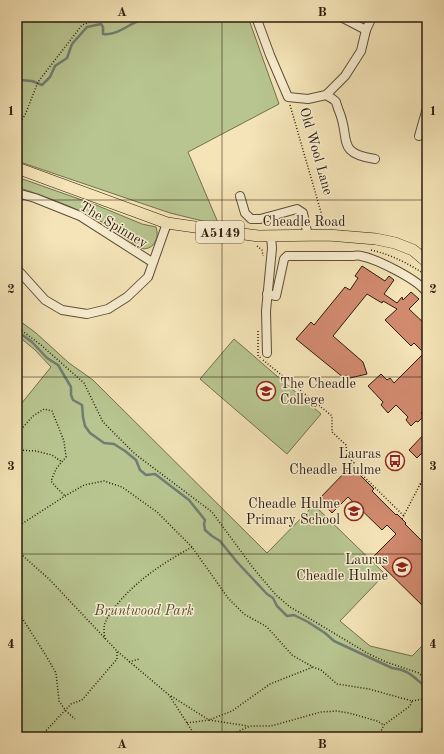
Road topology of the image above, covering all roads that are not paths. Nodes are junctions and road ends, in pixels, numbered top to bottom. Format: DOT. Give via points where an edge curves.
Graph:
graph roads {
  1 [pos="256,17"];
  2 [pos="342,17"];
  3 [pos="372,17"];
  4 [pos="366,30"];
  5 [pos="326,95"];
  6 [pos="427,108"];
  7 [pos="419,136"];
  8 [pos="375,159"];
  9 [pos="17,168"];
  10 [pos="17,193"];
  11 [pos="240,196"];
  12 [pos="166,223"];
  13 [pos="308,236"];
  14 [pos="272,241"];
  15 [pos="152,262"];
  16 [pos="427,262"];
  17 [pos="17,269"];
  18 [pos="427,293"];
  19 [pos="267,294"];
  20 [pos="267,352"];
  1 -- 5 [label="street, Old Wool Lane" via="288,97 308,99"];
  2 -- 4 [label="street"];
  3 -- 4 [label="street, Old Wool Lane"];
  4 -- 5 [label="street, Old Wool Lane" via="361,52 345,76"];
  5 -- 8 [label="street" via="336,102 346,144 351,152"];
  6 -- 7 [label="street"];
  9 -- 12 [label="main road, Cheadle Road / A5149"];
  10 -- 15 [label="street, The Spinney" via="80,216"];
  11 -- 13 [label="street" via="245,213 251,219 297,209 303,213"];
  12 -- 14 [label="main road, Cheadle Road / A5149"];
  12 -- 15 [label="street, The Spinney"];
  13 -- 14 [label="main road, Cheadle Road / A5149"];
  13 -- 16 [label="main road, Cheadle Road / A5149" via="328,235 395,243 413,250"];
  14 -- 19 [label="street"];
  15 -- 17 [label="street, The Spinney" via="148,277 127,296 108,309 88,314 62,310 45,300"];
  18 -- 19 [label="street" via="413,280 361,256 287,256 284,259 276,296"];
  19 -- 20 [label="street"];
}
